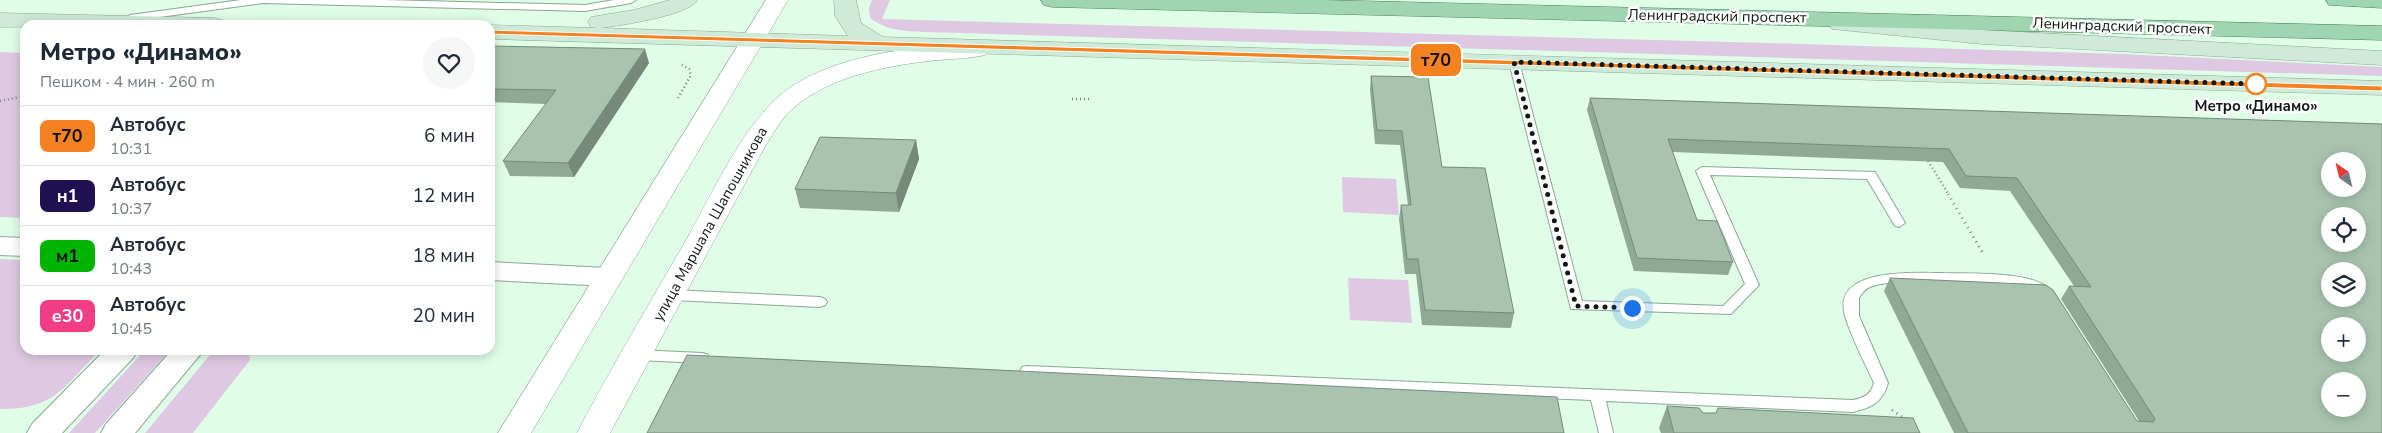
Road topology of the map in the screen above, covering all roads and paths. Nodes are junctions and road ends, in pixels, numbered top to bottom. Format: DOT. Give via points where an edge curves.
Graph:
graph roads {
  1 [pos="630,0"];
  2 [pos="687,0"];
  3 [pos="777,0"];
  4 [pos="845,0"];
  5 [pos="1052,0"];
  6 [pos="2337,0"];
  7 [pos="2382,1"];
  8 [pos="1754,16"];
  9 [pos="0,20"];
  10 [pos="20,20"];
  11 [pos="110,20"];
  12 [pos="498,32"];
  13 [pos="2382,33"];
  14 [pos="753,39"];
  15 [pos="878,43"];
  16 [pos="1021,48"];
  17 [pos="2382,58"];
  18 [pos="1514,62"];
  19 [pos="2382,88"];
  20 [pos="20,97"];
  21 [pos="1072,99"];
  22 [pos="1092,99"];
  23 [pos="0,100"];
  24 [pos="1928,161"];
  25 [pos="1899,223"];
  26 [pos="0,246"];
  27 [pos="20,247"];
  28 [pos="495,271"];
  29 [pos="608,277"];
  30 [pos="2000,281"];
  31 [pos="671,295"];
  32 [pos="2052,299"];
  33 [pos="820,302"];
  34 [pos="118,355"];
  35 [pos="185,355"];
  36 [pos="637,355"];
  37 [pos="714,359"];
  38 [pos="1009,371"];
  39 [pos="1598,394"];
  40 [pos="1875,398"];
  41 [pos="1691,399"];
  42 [pos="1696,413"];
  43 [pos="1909,423"];
  44 [pos="44,433"];
  45 [pos="117,433"];
  46 [pos="514,433"];
  47 [pos="593,433"];
  48 [pos="1606,433"];
  1 -- 11 [label="lane" via="585,8 263,0"];
  2 -- 12 [label="main road" via="636,16"];
  3 -- 14 [label="street"];
  4 -- 15 [label="main road" via="847,21 857,33"];
  5 -- 8 [label="main road, Ленинградский проспект"];
  6 -- 7 [label="main road"];
  8 -- 13 [label="main road, Ленинградский проспект"];
  8 -- 17 [label="main road" via="1982,37"];
  9 -- 10 [label="main road"];
  12 -- 14 [label="main road"];
  14 -- 15 [label="main road"];
  14 -- 29 [label="street"];
  15 -- 16 [label="main road"];
  16 -- 18 [label="main road"];
  16 -- 31 [label="street, улица Маршала Шапошникова" via="954,51 886,60 834,76 796,95 780,107 764,128"];
  18 -- 19 [label="main road"];
  18 -- 25 [label="lane" via="1576,306 1726,311 1752,286 1702,171 1871,175"];
  20 -- 23 [label="path"];
  21 -- 22 [label="path"];
  24 -- 30 [label="path"];
  26 -- 27 [label="street"];
  28 -- 29 [label="street"];
  29 -- 46 [label="street"];
  30 -- 32 [label="lane" via="2030,284"];
  30 -- 40 [label="lane" via="1897,278 1878,279 1858,288 1850,307 1881,383"];
  31 -- 33 [label="lane"];
  31 -- 36 [label="street, улица Маршала Шапошникова"];
  34 -- 44 [label="street"];
  35 -- 45 [label="street"];
  36 -- 37 [label="lane"];
  36 -- 47 [label="street, улица Маршала Шапошникова"];
  38 -- 39 [label="lane"];
  39 -- 41 [label="lane"];
  39 -- 48 [label="lane"];
  40 -- 41 [label="lane" via="1866,404 1853,406"];
  40 -- 43 [label="path"];
  41 -- 42 [label="lane"];
}
